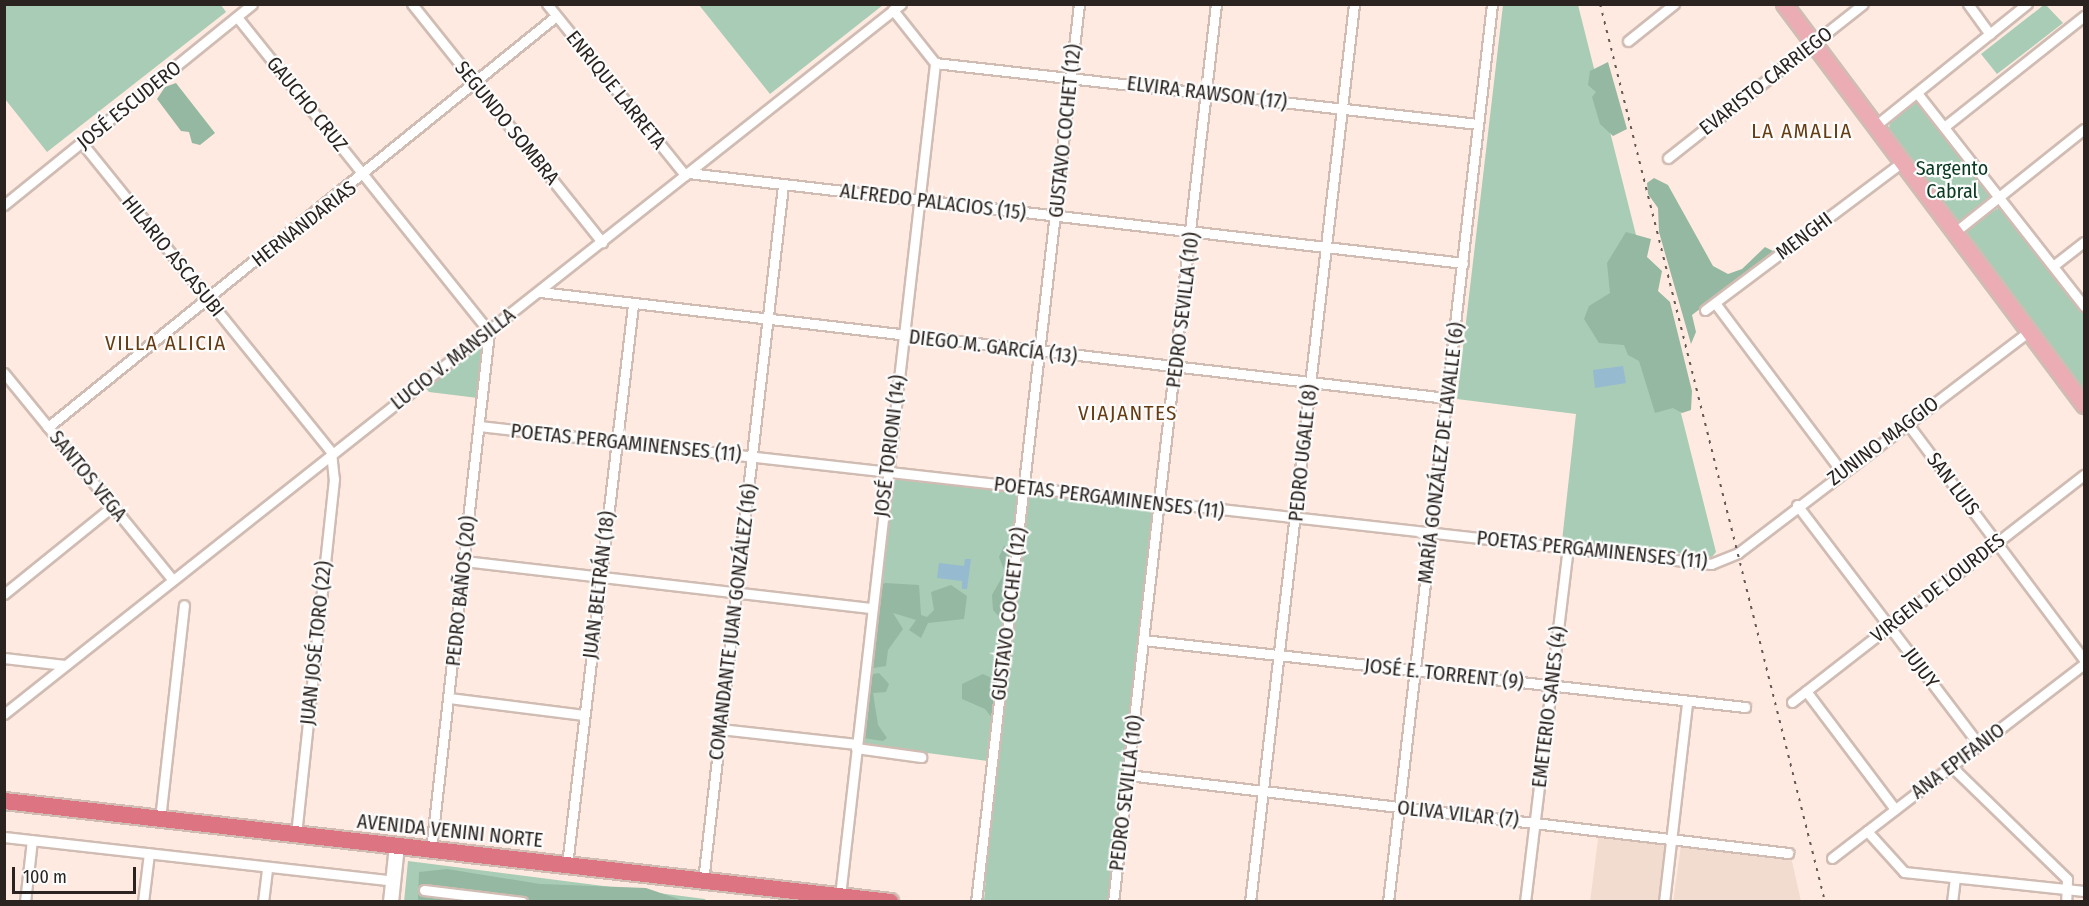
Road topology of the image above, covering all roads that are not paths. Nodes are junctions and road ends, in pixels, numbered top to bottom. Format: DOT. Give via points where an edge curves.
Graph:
graph roads {
  1 [pos="252,4"];
  2 [pos="412,4"];
  3 [pos="547,4"];
  4 [pos="1079,4"];
  5 [pos="1216,4"];
  6 [pos="1354,4"];
  7 [pos="1492,4"];
  8 [pos="1674,4"];
  9 [pos="1784,4"];
  10 [pos="1863,4"];
  11 [pos="1968,4"];
  12 [pos="2027,4"];
  13 [pos="897,8"];
  14 [pos="556,16"];
  15 [pos="2085,16"];
  16 [pos="237,17"];
  17 [pos="1990,34"];
  18 [pos="1628,41"];
  19 [pos="1813,44"];
  20 [pos="935,63"];
  21 [pos="1071,77"];
  22 [pos="476,85"];
  23 [pos="1207,93"];
  24 [pos="1917,93"];
  25 [pos="1341,109"];
  26 [pos="1478,124"];
  27 [pos="1875,126"];
  28 [pos="1944,127"];
  29 [pos="2085,129"];
  30 [pos="82,143"];
  31 [pos="1668,158"];
  32 [pos="1902,162"];
  33 [pos="686,174"];
  34 [pos="365,175"];
  35 [pos="783,185"];
  36 [pos="1998,196"];
  37 [pos="919,201"];
  38 [pos="4,204"];
  39 [pos="1055,217"];
  40 [pos="1192,232"];
  41 [pos="1955,232"];
  42 [pos="602,242"];
  43 [pos="2085,242"];
  44 [pos="1327,247"];
  45 [pos="1463,263"];
  46 [pos="2054,266"];
  47 [pos="540,292"];
  48 [pos="208,300"];
  49 [pos="1714,303"];
  50 [pos="633,305"];
  51 [pos="2085,306"];
  52 [pos="1705,310"];
  53 [pos="768,321"];
  54 [pos="2029,331"];
  55 [pos="489,332"];
  56 [pos="904,337"];
  57 [pos="1040,353"];
  58 [pos="1176,369"];
  59 [pos="4,373"];
  60 [pos="1310,384"];
  61 [pos="1447,398"];
  62 [pos="2085,405"];
  63 [pos="1907,423"];
  64 [pos="479,426"];
  65 [pos="48,427"];
  66 [pos="616,442"];
  67 [pos="331,452"];
  68 [pos="752,457"];
  69 [pos="887,472"];
  70 [pos="1842,472"];
  71 [pos="2085,475"];
  72 [pos="1024,488"];
  73 [pos="1160,504"];
  74 [pos="113,506"];
  75 [pos="1797,506"];
  76 [pos="1296,520"];
  77 [pos="1431,533"];
  78 [pos="1996,543"];
  79 [pos="1568,549"];
  80 [pos="1738,553"];
  81 [pos="464,561"];
  82 [pos="599,577"];
  83 [pos="171,578"];
  84 [pos="736,593"];
  85 [pos="4,594"];
  86 [pos="184,605"];
  87 [pos="872,608"];
  88 [pos="1889,626"];
  89 [pos="1143,640"];
  90 [pos="1280,655"];
  91 [pos="4,658"];
  92 [pos="2085,662"];
  93 [pos="65,665"];
  94 [pos="1415,671"];
  95 [pos="1551,686"];
  96 [pos="1806,691"];
  97 [pos="449,698"];
  98 [pos="1687,702"];
  99 [pos="1792,702"];
  100 [pos="1745,707"];
  101 [pos="4,714"];
  102 [pos="584,715"];
  103 [pos="720,729"];
  104 [pos="1979,745"];
  105 [pos="856,746"];
  106 [pos="921,757"];
  107 [pos="1951,766"];
  108 [pos="1128,775"];
  109 [pos="1263,791"];
  110 [pos="4,801"];
  111 [pos="1399,807"];
  112 [pos="1895,809"];
  113 [pos="160,819"];
  114 [pos="1535,822"];
  115 [pos="1867,831"];
  116 [pos="296,835"];
  117 [pos="4,837"];
  118 [pos="1671,838"];
  119 [pos="32,840"];
  120 [pos="397,846"];
  121 [pos="431,850"];
  122 [pos="149,853"];
  123 [pos="1788,853"];
  124 [pos="1832,858"];
  125 [pos="567,865"];
  126 [pos="267,867"];
  127 [pos="1955,878"];
  128 [pos="703,880"];
  129 [pos="394,881"];
  130 [pos="424,890"];
  131 [pos="2067,890"];
  132 [pos="2085,891"];
  133 [pos="840,896"];
  134 [pos="25,902"];
  135 [pos="143,902"];
  136 [pos="262,902"];
  137 [pos="391,902"];
  138 [pos="522,902"];
  139 [pos="890,902"];
  140 [pos="976,902"];
  141 [pos="1113,902"];
  142 [pos="1250,902"];
  143 [pos="1388,902"];
  144 [pos="1525,902"];
  145 [pos="1664,902"];
  146 [pos="1952,902"];
  147 [pos="2066,902"];
  1 -- 16 [label="street, JOSÉ ESCUDERO"];
  2 -- 22 [label="street, SEGUNDO SOMBRA"];
  3 -- 14 [label="street, ENRIQUE LARRETA"];
  4 -- 21 [label="street, GUSTAVO COCHET (12)"];
  5 -- 23 [label="street, PEDRO SEVILLA (10)"];
  6 -- 25 [label="street, PEDRO UGALE (8)"];
  7 -- 26 [label="street, MARÍA GONZÁLEZ DE LAVALLE (6)"];
  8 -- 18 [label="street"];
  9 -- 19 [label="main road"];
  10 -- 19 [label="street, EVARISTO CARRIEGO"];
  11 -- 17 [label="street"];
  12 -- 17 [label="street"];
  13 -- 20 [label="street"];
  13 -- 33 [label="street, LUCIO V. MANSILLA"];
  14 -- 22 [label="street, HERNANDARIAS"];
  14 -- 33 [label="street, ENRIQUE LARRETA"];
  15 -- 28 [label="street"];
  16 -- 30 [label="street, JOSÉ ESCUDERO"];
  16 -- 34 [label="street, GAUCHO CRUZ"];
  17 -- 24 [label="street"];
  19 -- 27 [label="main road"];
  19 -- 31 [label="street, EVARISTO CARRIEGO"];
  20 -- 21 [label="street, ELVIRA RAWSON (17)"];
  20 -- 37 [label="street, JOSÉ TORIONI (14)"];
  21 -- 23 [label="street, ELVIRA RAWSON (17)"];
  21 -- 39 [label="street, GUSTAVO COCHET (12)"];
  22 -- 34 [label="street, HERNANDARIAS"];
  22 -- 42 [label="street, SEGUNDO SOMBRA"];
  23 -- 25 [label="street, ELVIRA RAWSON (17)"];
  23 -- 40 [label="street, PEDRO SEVILLA (10)"];
  24 -- 27 [label="street"];
  24 -- 28 [label="street"];
  25 -- 26 [label="street, ELVIRA RAWSON (17)"];
  25 -- 44 [label="street, PEDRO UGALE (8)"];
  26 -- 45 [label="street, MARÍA GONZÁLEZ DE LAVALLE (6)"];
  27 -- 32 [label="main road"];
  28 -- 36 [label="street"];
  29 -- 36 [label="street"];
  30 -- 38 [label="street, JOSÉ ESCUDERO"];
  30 -- 48 [label="street, HILARIO ASCASUBI"];
  32 -- 41 [label="main road"];
  32 -- 49 [label="street, MENGHI"];
  33 -- 35 [label="street, ALFREDO PALACIOS (15)"];
  33 -- 42 [label="street, LUCIO V. MANSILLA"];
  34 -- 48 [label="street, HERNANDARIAS"];
  34 -- 55 [label="street, GAUCHO CRUZ"];
  35 -- 37 [label="street, ALFREDO PALACIOS (15)"];
  35 -- 53 [label="street, COMANDANTE JUAN GONZÁLEZ (16)"];
  36 -- 41 [label="street"];
  36 -- 46 [label="street"];
  37 -- 39 [label="street, ALFREDO PALACIOS (15)"];
  37 -- 56 [label="street, JOSÉ TORIONI (14)"];
  39 -- 40 [label="street, ALFREDO PALACIOS (15)"];
  39 -- 57 [label="street, GUSTAVO COCHET (12)"];
  40 -- 44 [label="street, ALFREDO PALACIOS (15)"];
  40 -- 58 [label="street, PEDRO SEVILLA (10)"];
  41 -- 54 [label="main road"];
  42 -- 47 [label="street, LUCIO V. MANSILLA"];
  43 -- 46 [label="street"];
  44 -- 45 [label="street, ALFREDO PALACIOS (15)"];
  44 -- 60 [label="street, PEDRO UGALE (8)"];
  45 -- 61 [label="street, MARÍA GONZÁLEZ DE LAVALLE (6)"];
  46 -- 51 [label="street"];
  47 -- 50 [label="street, DIEGO M. GARCÍA (13)"];
  47 -- 55 [label="street, LUCIO V. MANSILLA"];
  48 -- 65 [label="street, HERNANDARIAS"];
  48 -- 67 [label="street, HILARIO ASCASUBI"];
  49 -- 52 [label="street, MENGHI"];
  49 -- 70 [label="street"];
  50 -- 53 [label="street, DIEGO M. GARCÍA (13)"];
  50 -- 66 [label="street, JUAN BELTRÁN (18)"];
  53 -- 56 [label="street, DIEGO M. GARCÍA (13)"];
  53 -- 68 [label="street, COMANDANTE JUAN GONZÁLEZ (16)"];
  54 -- 62 [label="main road"];
  54 -- 63 [label="street, ZUNINO MAGGIO"];
  55 -- 64 [label="street, PEDRO BAÑOS (20)"];
  55 -- 67 [label="street, LUCIO V. MANSILLA"];
  56 -- 57 [label="street, DIEGO M. GARCÍA (13)"];
  56 -- 69 [label="street, JOSÉ TORIONI (14)"];
  57 -- 58 [label="street, DIEGO M. GARCÍA (13)"];
  57 -- 72 [label="street, GUSTAVO COCHET (12)"];
  58 -- 60 [label="street, DIEGO M. GARCÍA (13)"];
  58 -- 73 [label="street, PEDRO SEVILLA (10)"];
  59 -- 65 [label="street, SANTOS VEGA"];
  60 -- 61 [label="street, DIEGO M. GARCÍA (13)"];
  60 -- 76 [label="street, PEDRO UGALE (8)"];
  61 -- 77 [label="street, MARÍA GONZÁLEZ DE LAVALLE (6)"];
  63 -- 70 [label="street, ZUNINO MAGGIO"];
  63 -- 78 [label="street, SAN LUIS"];
  64 -- 66 [label="street, POETAS PERGAMINENSES (11)"];
  64 -- 81 [label="street, PEDRO BAÑOS (20)"];
  65 -- 74 [label="street, SANTOS VEGA"];
  66 -- 68 [label="street, POETAS PERGAMINENSES (11)"];
  66 -- 82 [label="street, JUAN BELTRÁN (18)"];
  67 -- 83 [label="street, LUCIO V. MANSILLA"];
  67 -- 116 [label="street, JUAN JOSÉ TORO (22)" via="334,479"];
  68 -- 69 [label="street, POETAS PERGAMINENSES (11)"];
  68 -- 84 [label="street, COMANDANTE JUAN GONZÁLEZ (16)"];
  69 -- 72 [label="street, POETAS PERGAMINENSES (11)"];
  69 -- 87 [label="street, JOSÉ TORIONI (14)"];
  70 -- 75 [label="street, ZUNINO MAGGIO"];
  71 -- 78 [label="street, VIRGEN DE LOURDES"];
  72 -- 73 [label="street, POETAS PERGAMINENSES (11)"];
  72 -- 140 [label="street, GUSTAVO COCHET (12)"];
  73 -- 76 [label="street, POETAS PERGAMINENSES (11)"];
  73 -- 89 [label="street, PEDRO SEVILLA (10)"];
  74 -- 83 [label="street, SANTOS VEGA"];
  74 -- 85 [label="street"];
  75 -- 80 [label="street, ZUNINO MAGGIO"];
  75 -- 88 [label="street, JUJUY"];
  76 -- 77 [label="street, POETAS PERGAMINENSES (11)"];
  76 -- 90 [label="street, PEDRO UGALE (8)"];
  77 -- 79 [label="street, POETAS PERGAMINENSES (11)"];
  77 -- 94 [label="street, MARÍA GONZÁLEZ DE LAVALLE (6)"];
  78 -- 88 [label="street, VIRGEN DE LOURDES"];
  78 -- 92 [label="street, SAN LUIS"];
  79 -- 80 [label="street, POETAS PERGAMINENSES (11)" via="1706,564"];
  79 -- 95 [label="street, EMETERIO SANES (4)"];
  81 -- 82 [label="street"];
  81 -- 97 [label="street, PEDRO BAÑOS (20)"];
  82 -- 84 [label="street"];
  82 -- 102 [label="street, JUAN BELTRÁN (18)"];
  83 -- 93 [label="street, LUCIO V. MANSILLA"];
  84 -- 87 [label="street"];
  84 -- 103 [label="street, COMANDANTE JUAN GONZÁLEZ (16)"];
  86 -- 113 [label="street"];
  87 -- 105 [label="street, JOSÉ TORIONI (14)"];
  88 -- 96 [label="street, VIRGEN DE LOURDES"];
  88 -- 104 [label="street, JUJUY"];
  89 -- 90 [label="street, JOSÉ E. TORRENT (9)"];
  89 -- 108 [label="street, PEDRO SEVILLA (10)"];
  90 -- 94 [label="street, JOSÉ E. TORRENT (9)"];
  90 -- 109 [label="street, PEDRO UGALE (8)"];
  91 -- 93 [label="street"];
  92 -- 104 [label="street, ANA EPIFANIO"];
  93 -- 101 [label="street, LUCIO V. MANSILLA"];
  94 -- 95 [label="street, JOSÉ E. TORRENT (9)"];
  94 -- 111 [label="street, MARÍA GONZÁLEZ DE LAVALLE (6)"];
  95 -- 98 [label="street, JOSÉ E. TORRENT (9)"];
  95 -- 114 [label="street, EMETERIO SANES (4)"];
  96 -- 99 [label="street, VIRGEN DE LOURDES"];
  96 -- 112 [label="street"];
  97 -- 102 [label="street"];
  97 -- 121 [label="street, PEDRO BAÑOS (20)"];
  98 -- 100 [label="street, JOSÉ E. TORRENT (9)"];
  98 -- 118 [label="street"];
  102 -- 125 [label="street, JUAN BELTRÁN (18)"];
  103 -- 105 [label="street"];
  103 -- 128 [label="street, COMANDANTE JUAN GONZÁLEZ (16)"];
  104 -- 107 [label="street, ANA EPIFANIO"];
  105 -- 106 [label="street"];
  105 -- 133 [label="street, JOSÉ TORIONI (14)"];
  107 -- 112 [label="street, ANA EPIFANIO"];
  107 -- 131 [label="street" via="2067,879"];
  108 -- 109 [label="street, OLIVA VILAR (7)"];
  108 -- 141 [label="street, PEDRO SEVILLA (10)"];
  109 -- 111 [label="street, OLIVA VILAR (7)"];
  109 -- 142 [label="street, PEDRO UGALE (8)"];
  110 -- 113 [label="highway, AVENIDA VENINI NORTE"];
  111 -- 114 [label="street, OLIVA VILAR (7)"];
  111 -- 143 [label="street, MARÍA GONZÁLEZ DE LAVALLE (6)"];
  112 -- 115 [label="street, ANA EPIFANIO"];
  113 -- 116 [label="highway, AVENIDA VENINI NORTE"];
  114 -- 118 [label="street, OLIVA VILAR (7)"];
  114 -- 144 [label="street, EMETERIO SANES (4)"];
  115 -- 124 [label="street, ANA EPIFANIO"];
  115 -- 127 [label="street" via="1900,871"];
  116 -- 120 [label="highway, AVENIDA VENINI NORTE"];
  117 -- 119 [label="street"];
  118 -- 123 [label="street, OLIVA VILAR (7)"];
  118 -- 145 [label="street"];
  119 -- 122 [label="street"];
  119 -- 134 [label="street"];
  120 -- 121 [label="highway, AVENIDA VENINI NORTE"];
  120 -- 129 [label="main road"];
  121 -- 125 [label="highway, AVENIDA VENINI NORTE"];
  122 -- 126 [label="street"];
  122 -- 135 [label="street"];
  125 -- 128 [label="highway, AVENIDA VENINI NORTE"];
  126 -- 129 [label="street"];
  126 -- 136 [label="street"];
  127 -- 131 [label="street"];
  127 -- 146 [label="street"];
  128 -- 133 [label="highway, AVENIDA VENINI NORTE"];
  129 -- 137 [label="main road"];
  130 -- 138 [label="street"];
  131 -- 132 [label="street"];
  131 -- 147 [label="street"];
  133 -- 139 [label="highway, AVENIDA VENINI NORTE"];
}
